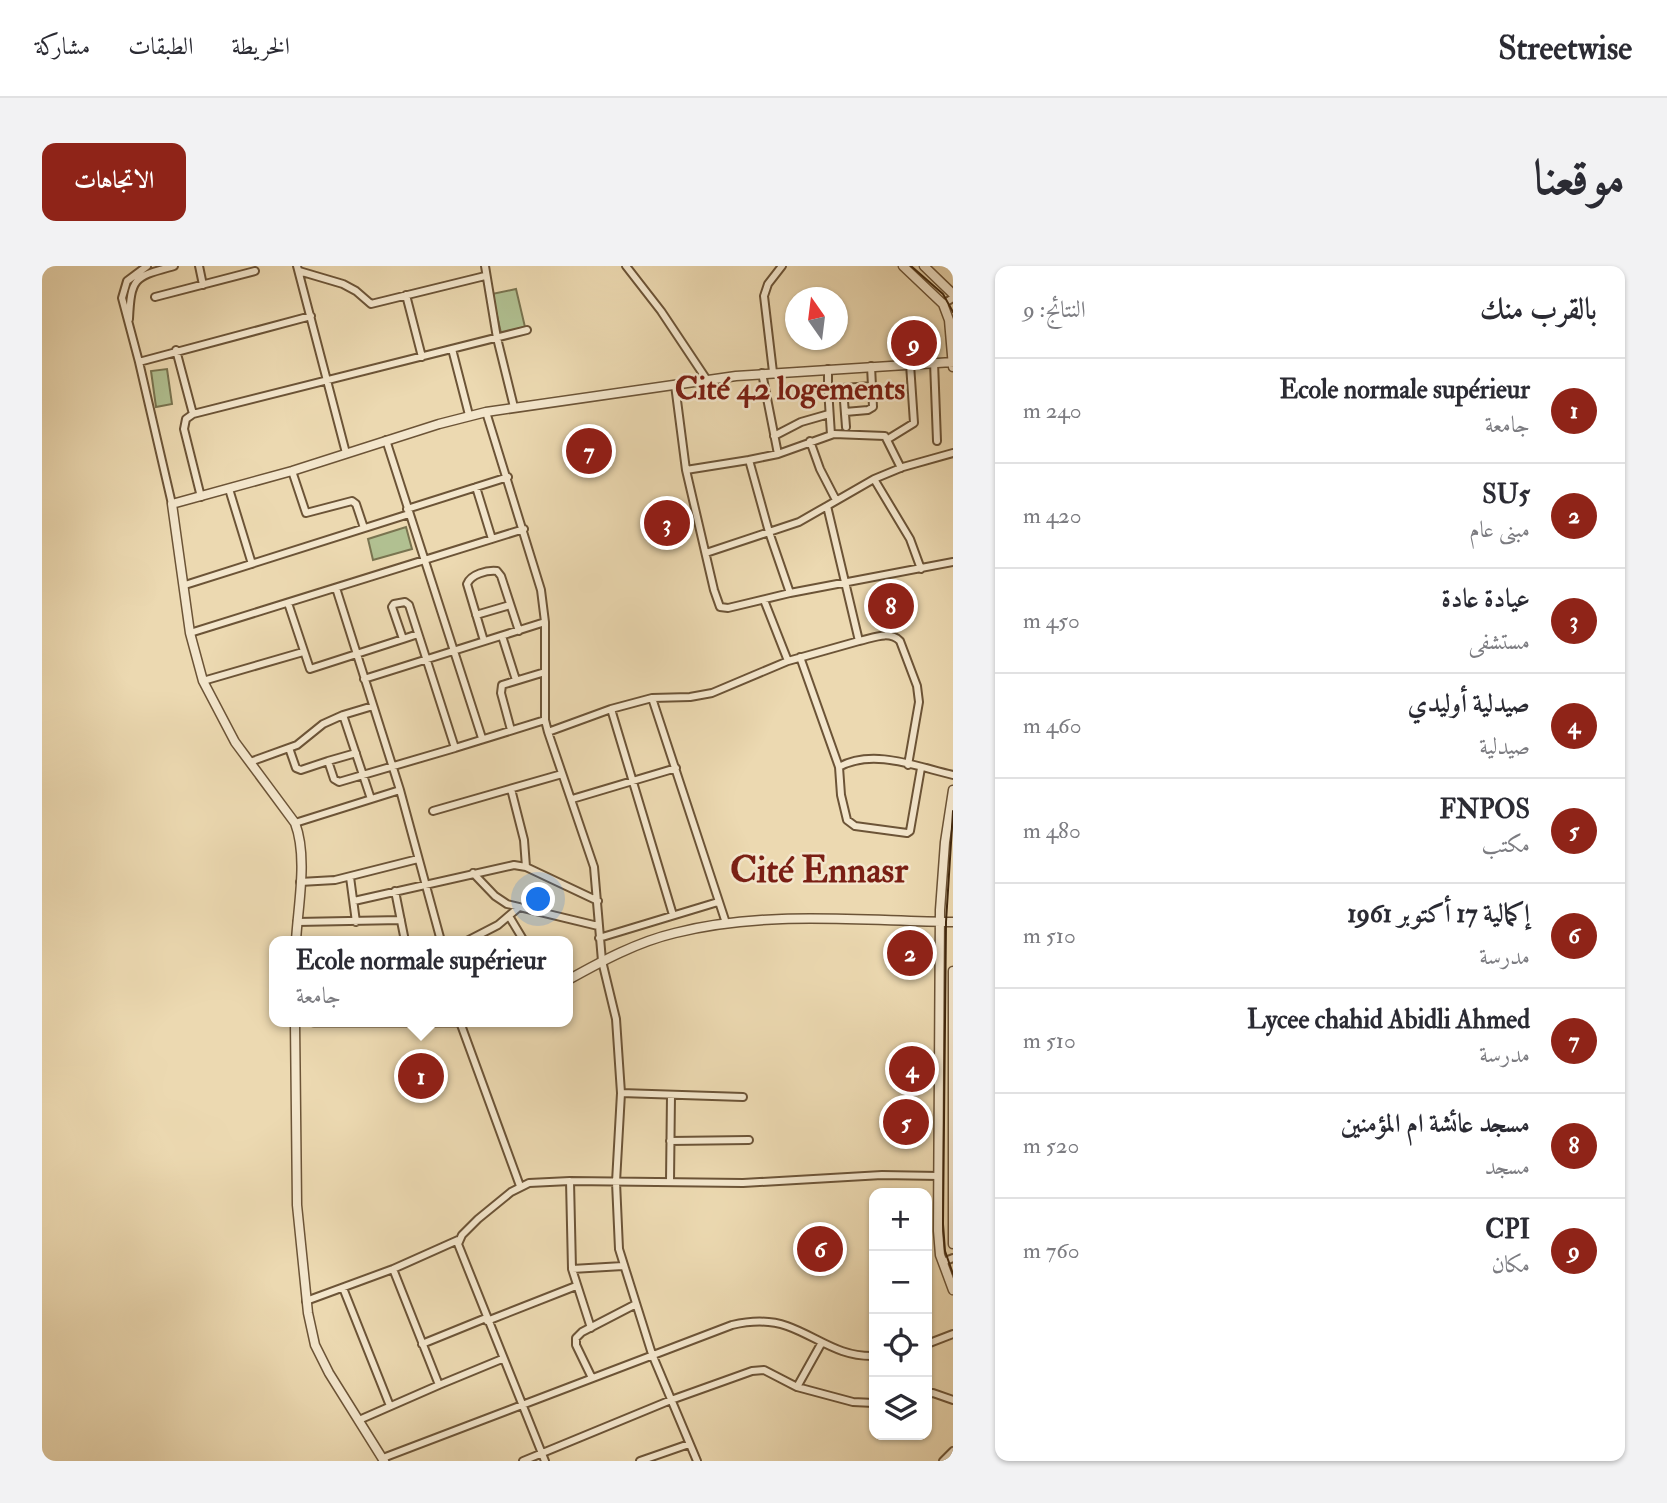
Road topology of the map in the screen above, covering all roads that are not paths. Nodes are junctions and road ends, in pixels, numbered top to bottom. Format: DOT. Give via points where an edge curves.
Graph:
graph roads {
  1 [pos="147,266"];
  2 [pos="174,266"];
  3 [pos="198,266"];
  4 [pos="485,266"];
  5 [pos="626,266"];
  6 [pos="903,266"];
  7 [pos="924,266"];
  8 [pos="779,267"];
  9 [pos="298,269"];
  10 [pos="255,271"];
  11 [pos="485,275"];
  12 [pos="203,285"];
  13 [pos="406,295"];
  14 [pos="953,296"];
  15 [pos="155,297"];
  16 [pos="943,304"];
  17 [pos="950,314"];
  18 [pos="311,316"];
  19 [pos="129,324"];
  20 [pos="527,330"];
  21 [pos="497,338"];
  22 [pos="452,349"];
  23 [pos="176,350"];
  24 [pos="422,357"];
  25 [pos="139,362"];
  26 [pos="934,362"];
  27 [pos="953,362"];
  28 [pos="910,364"];
  29 [pos="871,366"];
  30 [pos="953,367"];
  31 [pos="828,369"];
  32 [pos="773,372"];
  33 [pos="762,373"];
  34 [pos="707,380"];
  35 [pos="328,381"];
  36 [pos="675,385"];
  37 [pos="872,386"];
  38 [pos="828,388"];
  39 [pos="843,388"];
  40 [pos="514,407"];
  41 [pos="486,412"];
  42 [pos="845,412"];
  43 [pos="193,414"];
  44 [pos="829,414"];
  45 [pos="469,415"];
  46 [pos="846,427"];
  47 [pos="831,435"];
  48 [pos="774,436"];
  49 [pos="888,439"];
  50 [pos="386,440"];
  51 [pos="810,441"];
  52 [pos="937,441"];
  53 [pos="346,453"];
  54 [pos="953,453"];
  55 [pos="778,454"];
  56 [pos="750,460"];
  57 [pos="901,468"];
  58 [pos="686,470"];
  59 [pos="292,471"];
  60 [pos="508,477"];
  61 [pos="874,479"];
  62 [pos="476,487"];
  63 [pos="229,489"];
  64 [pos="201,497"];
  65 [pos="836,500"];
  66 [pos="172,504"];
  67 [pos="827,506"];
  68 [pos="408,511"];
  69 [pos="364,528"];
  70 [pos="524,529"];
  71 [pos="769,532"];
  72 [pos="492,539"];
  73 [pos="706,553"];
  74 [pos="423,560"];
  75 [pos="953,562"];
  76 [pos="252,564"];
  77 [pos="921,569"];
  78 [pos="846,584"];
  79 [pos="185,585"];
  80 [pos="336,588"];
  81 [pos="790,593"];
  82 [pos="764,600"];
  83 [pos="288,603"];
  84 [pos="510,605"];
  85 [pos="476,615"];
  86 [pos="545,622"];
  87 [pos="519,631"];
  88 [pos="190,632"];
  89 [pos="418,634"];
  90 [pos="502,636"];
  91 [pos="403,639"];
  92 [pos="484,641"];
  93 [pos="859,641"];
  94 [pos="453,650"];
  95 [pos="303,652"];
  96 [pos="356,655"];
  97 [pos="800,657"];
  98 [pos="426,659"];
  99 [pos="788,661"];
  100 [pos="545,672"];
  101 [pos="364,679"];
  102 [pos="516,680"];
  103 [pos="203,681"];
  104 [pos="652,698"];
  105 [pos="373,706"];
  106 [pos="611,709"];
  107 [pos="344,715"];
  108 [pos="545,720"];
  109 [pos="511,730"];
  110 [pos="548,732"];
  111 [pos="482,738"];
  112 [pos="289,748"];
  113 [pos="455,748"];
  114 [pos="356,753"];
  115 [pos="328,761"];
  116 [pos="250,762"];
  117 [pos="908,765"];
  118 [pos="392,767"];
  119 [pos="839,767"];
  120 [pos="676,768"];
  121 [pos="921,768"];
  122 [pos="562,774"];
  123 [pos="363,775"];
  124 [pos="953,775"];
  125 [pos="632,781"];
  126 [pos="511,789"];
  127 [pos="400,790"];
  128 [pos="953,790"];
  129 [pos="371,799"];
  130 [pos="572,799"];
  131 [pos="433,811"];
  132 [pos="295,823"];
  133 [pos="418,859"];
  134 [pos="526,867"];
  135 [pos="473,873"];
  136 [pos="349,877"];
  137 [pos="300,882"];
  138 [pos="425,884"];
  139 [pos="395,891"];
  140 [pos="354,901"];
  141 [pos="598,901"];
  142 [pos="718,902"];
  143 [pos="518,908"];
  144 [pos="673,915"];
  145 [pos="509,916"];
  146 [pos="401,920"];
  147 [pos="298,922"];
  148 [pos="356,922"];
  149 [pos="940,922"];
  150 [pos="953,922"];
  151 [pos="726,923"];
  152 [pos="598,926"];
  153 [pos="297,936"];
  154 [pos="404,936"];
  155 [pos="440,936"];
  156 [pos="477,936"];
  157 [pos="521,936"];
  158 [pos="599,938"];
  159 [pos="602,961"];
  160 [pos="953,971"];
  161 [pos="573,977"];
  162 [pos="295,1027"];
  163 [pos="463,1027"];
  164 [pos="953,1049"];
  165 [pos="621,1093"];
  166 [pos="671,1095"];
  167 [pos="743,1097"];
  168 [pos="749,1140"];
  169 [pos="670,1141"];
  170 [pos="939,1176"];
  171 [pos="570,1181"];
  172 [pos="670,1181"];
  173 [pos="617,1182"];
  174 [pos="520,1186"];
  175 [pos="458,1240"];
  176 [pos="953,1244"];
  177 [pos="953,1258"];
  178 [pos="943,1262"];
  179 [pos="623,1266"];
  180 [pos="393,1269"];
  181 [pos="572,1269"];
  182 [pos="576,1286"];
  183 [pos="343,1287"];
  184 [pos="953,1290"];
  185 [pos="306,1301"];
  186 [pos="636,1304"];
  187 [pos="487,1319"];
  188 [pos="591,1328"];
  189 [pos="953,1334"];
  190 [pos="932,1342"];
  191 [pos="422,1344"];
  192 [pos="821,1344"];
  193 [pos="652,1354"];
  194 [pos="869,1356"];
  195 [pos="502,1359"];
  196 [pos="592,1378"];
  197 [pos="439,1385"];
  198 [pos="797,1387"];
  199 [pos="932,1393"];
  200 [pos="671,1400"];
  201 [pos="953,1400"];
  202 [pos="869,1403"];
  203 [pos="390,1406"];
  204 [pos="521,1406"];
  205 [pos="359,1420"];
  206 [pos="689,1444"];
  207 [pos="953,1451"];
  208 [pos="542,1453"];
  209 [pos="384,1460"];
  210 [pos="523,1461"];
  211 [pos="545,1461"];
  212 [pos="640,1461"];
  213 [pos="697,1461"];
  214 [pos="943,1461"];
  1 -- 19 [label="street" via="123,289"];
  2 -- 19 [label="street" via="136,281 130,292"];
  3 -- 12 [label="street"];
  4 -- 11 [label="street"];
  5 -- 34 [label="street"];
  6 -- 16 [label="street"];
  7 -- 14 [label="street"];
  8 -- 32 [label="street" via="764,296"];
  9 -- 13 [label="street" via="343,284 371,304"];
  9 -- 18 [label="street"];
  10 -- 12 [label="street"];
  11 -- 13 [label="street"];
  11 -- 21 [label="street"];
  12 -- 15 [label="street"];
  13 -- 24 [label="street"];
  14 -- 16 [label="street"];
  16 -- 17 [label="street"];
  17 -- 27 [label="street"];
  18 -- 23 [label="street"];
  18 -- 35 [label="street"];
  19 -- 25 [label="street"];
  20 -- 21 [label="street"];
  21 -- 22 [label="street"];
  21 -- 40 [label="street"];
  22 -- 24 [label="street"];
  22 -- 45 [label="street"];
  23 -- 25 [label="street"];
  23 -- 43 [label="street"];
  24 -- 35 [label="street"];
  25 -- 66 [label="street"];
  26 -- 27 [label="street"];
  26 -- 28 [label="street"];
  26 -- 52 [label="street"];
  27 -- 30 [label="street"];
  28 -- 29 [label="street"];
  28 -- 49 [label="street" via="914,422"];
  29 -- 31 [label="street"];
  29 -- 37 [label="street"];
  31 -- 32 [label="street"];
  31 -- 38 [label="street"];
  32 -- 33 [label="street"];
  33 -- 34 [label="street"];
  33 -- 48 [label="street"];
  34 -- 36 [label="street"];
  35 -- 43 [label="street"];
  35 -- 53 [label="street"];
  36 -- 40 [label="street"];
  36 -- 58 [label="street"];
  37 -- 39 [label="street"];
  37 -- 42 [label="street" via="872,408"];
  38 -- 39 [label="street"];
  38 -- 44 [label="street"];
  39 -- 42 [label="street"];
  40 -- 41 [label="street"];
  41 -- 45 [label="street"];
  41 -- 60 [label="street"];
  42 -- 46 [label="street"];
  43 -- 64 [label="street" via="184,429"];
  44 -- 47 [label="street"];
  44 -- 48 [label="street"];
  45 -- 50 [label="street"];
  47 -- 49 [label="street" via="884,435"];
  47 -- 51 [label="street"];
  48 -- 55 [label="street"];
  49 -- 57 [label="street"];
  50 -- 53 [label="street"];
  50 -- 68 [label="street"];
  51 -- 55 [label="street"];
  51 -- 65 [label="street"];
  53 -- 59 [label="street"];
  54 -- 57 [label="street"];
  55 -- 56 [label="street"];
  56 -- 58 [label="street"];
  56 -- 71 [label="street"];
  57 -- 61 [label="street"];
  58 -- 73 [label="street"];
  59 -- 63 [label="street"];
  59 -- 69 [label="street" via="306,513 352,501"];
  60 -- 62 [label="street"];
  60 -- 70 [label="street"];
  61 -- 65 [label="street"];
  61 -- 77 [label="street" via="914,547"];
  62 -- 68 [label="street"];
  62 -- 72 [label="street"];
  63 -- 64 [label="street"];
  63 -- 76 [label="street"];
  64 -- 66 [label="street"];
  65 -- 67 [label="street"];
  66 -- 79 [label="street"];
  67 -- 71 [label="street"];
  67 -- 78 [label="street"];
  68 -- 69 [label="street"];
  68 -- 74 [label="street"];
  69 -- 76 [label="street"];
  70 -- 72 [label="street"];
  70 -- 86 [label="street" via="539,579"];
  71 -- 73 [label="street"];
  71 -- 81 [label="street"];
  72 -- 74 [label="street"];
  73 -- 82 [label="street" via="722,608"];
  74 -- 80 [label="street"];
  74 -- 94 [label="street"];
  75 -- 77 [label="street"];
  76 -- 79 [label="street"];
  77 -- 78 [label="street"];
  78 -- 81 [label="street"];
  78 -- 93 [label="street"];
  79 -- 88 [label="street"];
  80 -- 83 [label="street"];
  80 -- 96 [label="street"];
  81 -- 82 [label="street"];
  82 -- 99 [label="street"];
  83 -- 88 [label="street"];
  83 -- 95 [label="street"];
  84 -- 85 [label="street"];
  84 -- 85 [label="street" via="500,573 472,576 467,582"];
  84 -- 87 [label="street"];
  85 -- 92 [label="street"];
  86 -- 87 [label="street"];
  86 -- 100 [label="street"];
  87 -- 90 [label="street"];
  88 -- 103 [label="street"];
  89 -- 91 [label="street"];
  89 -- 91 [label="street" via="409,604 396,604 393,607"];
  89 -- 98 [label="street"];
  90 -- 92 [label="street"];
  90 -- 102 [label="street"];
  91 -- 96 [label="street"];
  92 -- 94 [label="street"];
  93 -- 97 [label="street"];
  93 -- 117 [label="street" via="895,636 909,663 919,710"];
  94 -- 98 [label="street"];
  94 -- 111 [label="street"];
  95 -- 96 [label="street" via="313,670"];
  95 -- 103 [label="street"];
  96 -- 101 [label="street"];
  97 -- 99 [label="street"];
  97 -- 119 [label="street"];
  98 -- 101 [label="street"];
  98 -- 113 [label="street"];
  99 -- 104 [label="street" via="712,693"];
  100 -- 102 [label="street"];
  100 -- 108 [label="street"];
  101 -- 105 [label="street"];
  102 -- 109 [label="street" via="504,683 500,690"];
  103 -- 116 [label="street"];
  104 -- 106 [label="street"];
  104 -- 120 [label="street"];
  105 -- 107 [label="street"];
  105 -- 118 [label="street"];
  106 -- 110 [label="street"];
  106 -- 125 [label="street"];
  107 -- 112 [label="street"];
  107 -- 114 [label="street"];
  108 -- 109 [label="street"];
  108 -- 110 [label="street"];
  109 -- 111 [label="street"];
  110 -- 122 [label="street"];
  111 -- 113 [label="street"];
  112 -- 115 [label="street" via="299,770"];
  112 -- 116 [label="street"];
  113 -- 118 [label="street"];
  114 -- 115 [label="street"];
  114 -- 123 [label="street"];
  115 -- 123 [label="street" via="335,781"];
  116 -- 132 [label="street"];
  117 -- 119 [label="street" via="867,759"];
  117 -- 121 [label="street"];
  118 -- 123 [label="street"];
  118 -- 127 [label="street"];
  119 -- 121 [label="street" via="847,820 855,826 904,834 910,831"];
  120 -- 125 [label="street"];
  120 -- 142 [label="street"];
  121 -- 124 [label="street"];
  122 -- 126 [label="street"];
  122 -- 130 [label="street"];
  123 -- 129 [label="street"];
  125 -- 130 [label="street"];
  125 -- 144 [label="street"];
  126 -- 131 [label="street"];
  126 -- 134 [label="street"];
  127 -- 129 [label="street"];
  127 -- 133 [label="street"];
  128 -- 149 [label="street"];
  129 -- 132 [label="street"];
  130 -- 141 [label="street" via="594,867"];
  132 -- 137 [label="street"];
  133 -- 136 [label="street"];
  133 -- 138 [label="street"];
  134 -- 135 [label="street"];
  134 -- 141 [label="street"];
  135 -- 138 [label="street"];
  135 -- 143 [label="street" via="495,896"];
  136 -- 137 [label="street"];
  136 -- 140 [label="street"];
  137 -- 147 [label="street"];
  138 -- 139 [label="street"];
  138 -- 155 [label="street"];
  139 -- 140 [label="street"];
  139 -- 146 [label="street"];
  140 -- 148 [label="street"];
  141 -- 152 [label="street"];
  142 -- 144 [label="street"];
  142 -- 151 [label="street"];
  143 -- 145 [label="street"];
  143 -- 152 [label="street"];
  144 -- 158 [label="street"];
  145 -- 156 [label="street"];
  145 -- 157 [label="street"];
  146 -- 148 [label="street"];
  146 -- 154 [label="street"];
  147 -- 148 [label="street"];
  147 -- 153 [label="street"];
  149 -- 150 [label="street"];
  149 -- 151 [label="street"];
  149 -- 170 [label="street"];
  151 -- 159 [label="street" via="659,937"];
  152 -- 158 [label="street"];
  158 -- 159 [label="street"];
  159 -- 161 [label="street"];
  159 -- 165 [label="street" via="616,1019"];
  160 -- 164 [label="street"];
  162 -- 185 [label="street" via="297,1205"];
  163 -- 174 [label="street"];
  164 -- 176 [label="street"];
  165 -- 166 [label="street"];
  165 -- 173 [label="street"];
  166 -- 167 [label="street"];
  166 -- 169 [label="street"];
  168 -- 169 [label="street"];
  169 -- 172 [label="street"];
  170 -- 172 [label="street"];
  170 -- 178 [label="street"];
  171 -- 173 [label="street"];
  171 -- 174 [label="street"];
  171 -- 181 [label="street"];
  172 -- 173 [label="street"];
  173 -- 179 [label="street" via="617,1237"];
  174 -- 175 [label="street"];
  175 -- 180 [label="street"];
  175 -- 187 [label="street"];
  177 -- 178 [label="street"];
  178 -- 184 [label="street"];
  179 -- 181 [label="street"];
  179 -- 186 [label="street"];
  180 -- 183 [label="street"];
  180 -- 191 [label="street"];
  181 -- 182 [label="street"];
  182 -- 187 [label="street"];
  182 -- 188 [label="street"];
  183 -- 185 [label="street"];
  183 -- 203 [label="street"];
  185 -- 205 [label="street" via="315,1345"];
  186 -- 188 [label="street"];
  186 -- 193 [label="street"];
  187 -- 191 [label="street"];
  187 -- 195 [label="street"];
  188 -- 196 [label="street" via="576,1338 576,1345"];
  189 -- 190 [label="street"];
  191 -- 197 [label="street"];
  192 -- 193 [label="street" via="787,1326 741,1322"];
  192 -- 194 [label="street"];
  192 -- 198 [label="street"];
  193 -- 196 [label="street"];
  193 -- 200 [label="street"];
  195 -- 197 [label="street"];
  195 -- 204 [label="street"];
  196 -- 204 [label="street"];
  197 -- 203 [label="street"];
  198 -- 200 [label="street" via="764,1370 752,1371"];
  198 -- 202 [label="street"];
  199 -- 201 [label="street"];
  200 -- 206 [label="street"];
  200 -- 208 [label="street"];
  203 -- 205 [label="street"];
  204 -- 208 [label="street"];
  204 -- 209 [label="street"];
  205 -- 209 [label="street"];
  206 -- 212 [label="street"];
  206 -- 213 [label="street"];
  207 -- 214 [label="street"];
  208 -- 210 [label="street"];
  208 -- 211 [label="street"];
}
